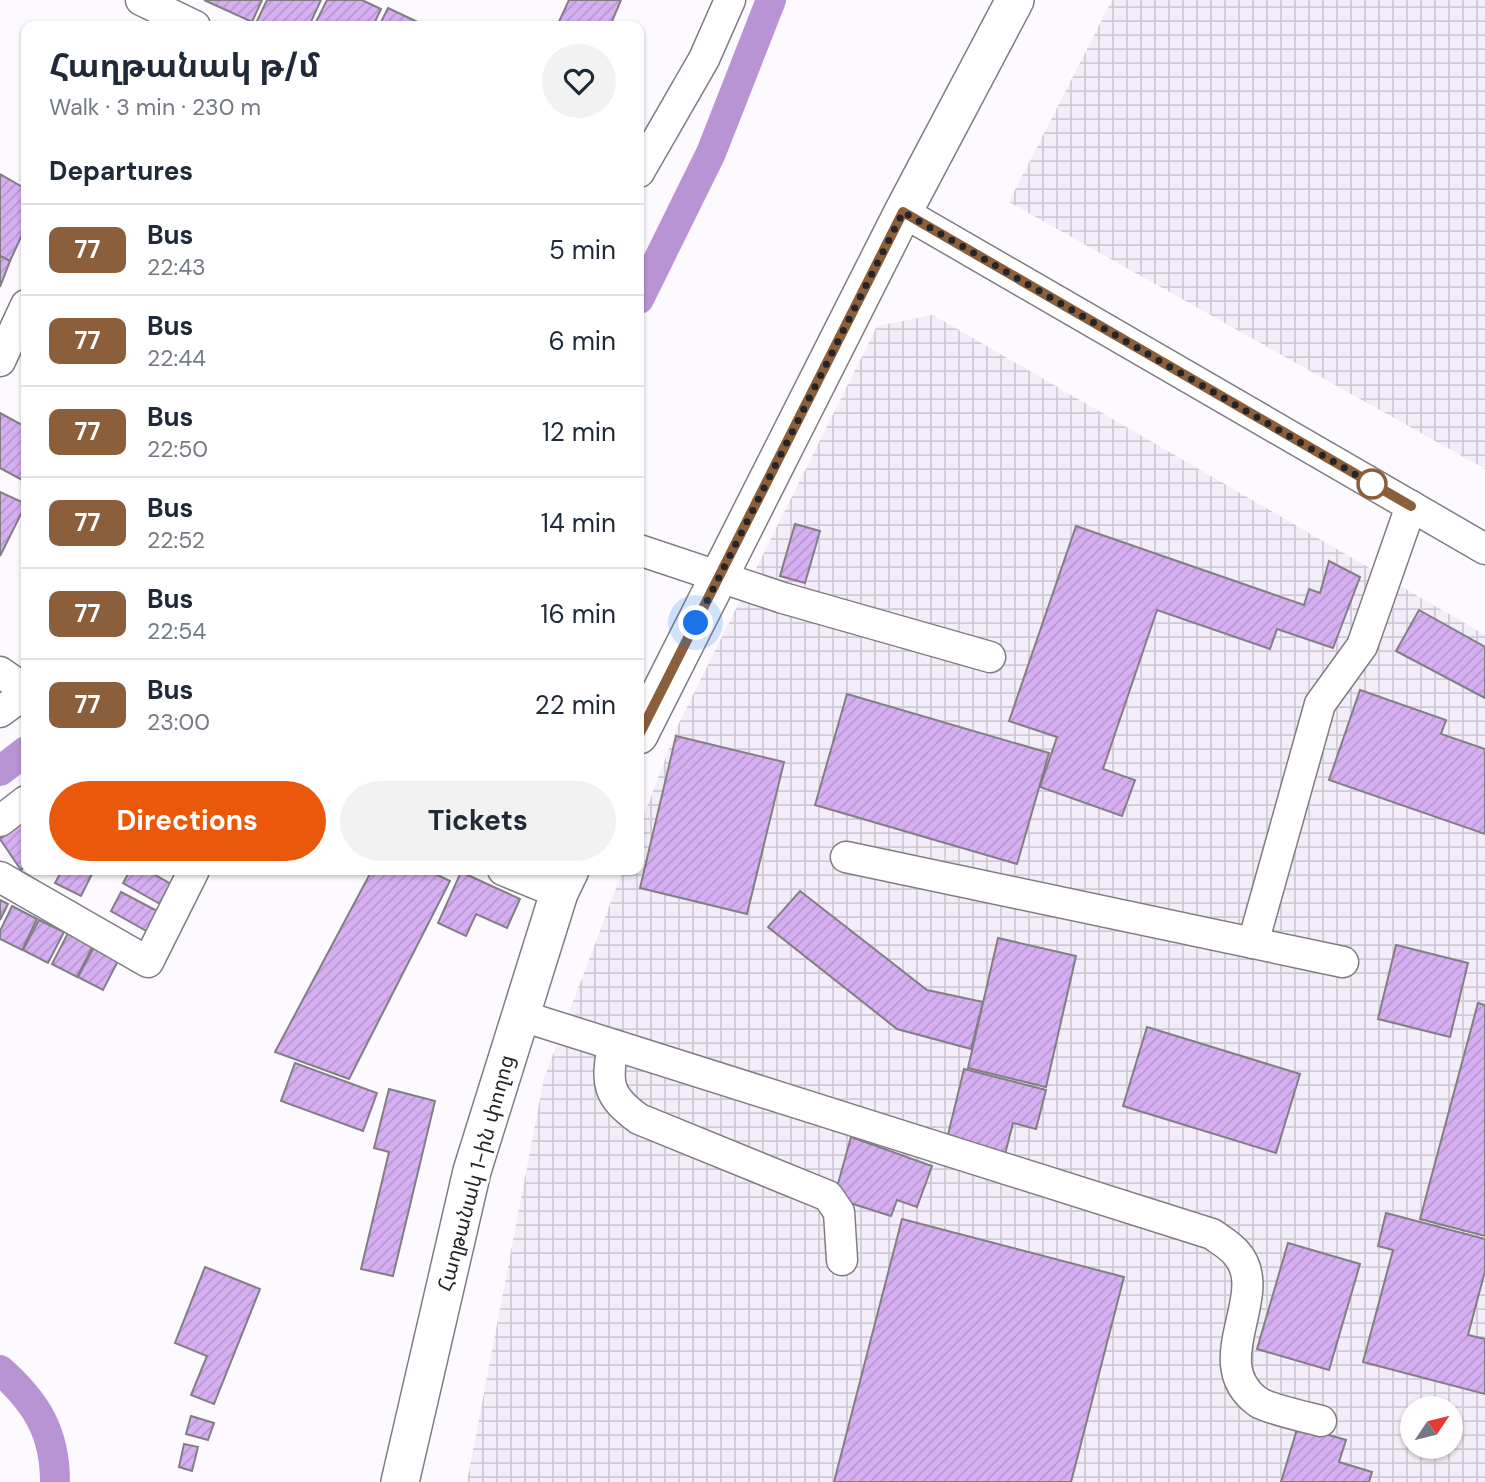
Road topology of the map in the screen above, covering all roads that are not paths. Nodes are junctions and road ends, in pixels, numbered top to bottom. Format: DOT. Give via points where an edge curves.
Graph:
graph roads {
  1 [pos="730,0"];
  2 [pos="1015,0"];
  3 [pos="157,9"];
  4 [pos="184,21"];
  5 [pos="644,163"];
  6 [pos="903,212"];
  7 [pos="21,315"];
  8 [pos="0,361"];
  9 [pos="1411,506"];
  10 [pos="1485,549"];
  11 [pos="644,552"];
  12 [pos="719,578"];
  13 [pos="990,657"];
  14 [pos="0,672"];
  15 [pos="21,687"];
  16 [pos="21,695"];
  17 [pos="0,712"];
  18 [pos="644,725"];
  19 [pos="21,805"];
  20 [pos="0,821"];
  21 [pos="846,857"];
  22 [pos="192,875"];
  23 [pos="531,875"];
  24 [pos="0,877"];
  25 [pos="564,881"];
  26 [pos="1253,943"];
  27 [pos="1343,962"];
  28 [pos="519,1015"];
  29 [pos="613,1046"];
  30 [pos="842,1261"];
  31 [pos="1321,1421"];
  32 [pos="400,1482"];
  1 -- 5 [label="street" via="704,59"];
  2 -- 6 [label="main road"];
  3 -- 4 [label="street"];
  6 -- 9 [label="street"];
  6 -- 12 [label="main road"];
  7 -- 8 [label="street"];
  9 -- 10 [label="street"];
  9 -- 26 [label="street" via="1362,646 1320,704"];
  11 -- 12 [label="street"];
  12 -- 13 [label="street"];
  12 -- 18 [label="main road"];
  14 -- 15 [label="street"];
  16 -- 17 [label="street"];
  19 -- 20 [label="street"];
  21 -- 26 [label="street"];
  22 -- 24 [label="street" via="148,962"];
  23 -- 25 [label="street"];
  25 -- 28 [label="main road, Հաղթանակ 1-ին փողոց"];
  26 -- 27 [label="street"];
  28 -- 29 [label="street"];
  28 -- 32 [label="main road, Հաղթանակ 1-ին փողոց" via="472,1171"];
  29 -- 30 [label="street" via="608,1073 612,1089 622,1106 639,1119 828,1196 839,1212"];
  29 -- 31 [label="street" via="1212,1234 1239,1255 1248,1281 1235,1359 1240,1382 1259,1402"];
}
